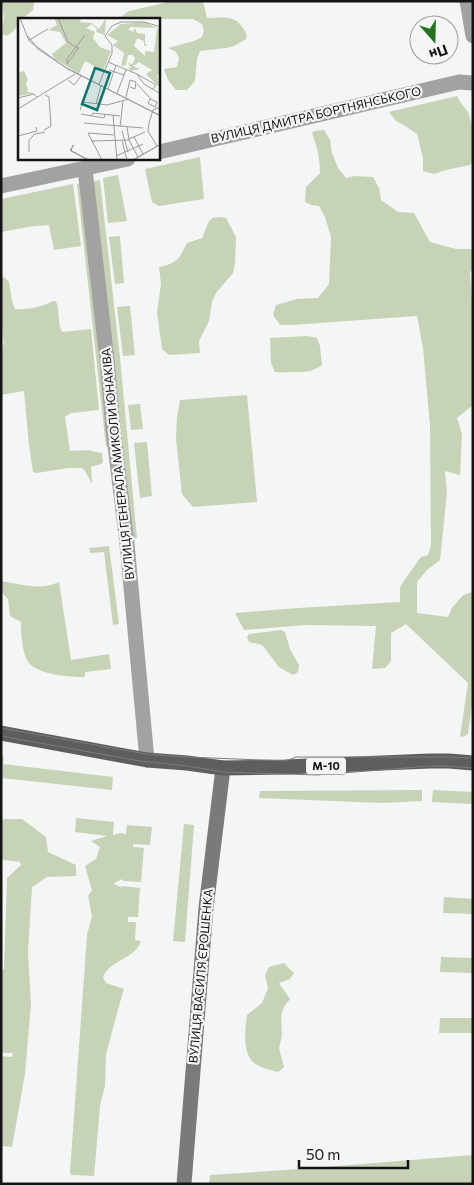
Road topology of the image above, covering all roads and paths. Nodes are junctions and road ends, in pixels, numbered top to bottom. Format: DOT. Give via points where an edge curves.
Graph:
graph roads {
  1 [pos="467,1"];
  2 [pos="473,36"];
  3 [pos="473,83"];
  4 [pos="160,152"];
  5 [pos="124,160"];
  6 [pos="85,169"];
  7 [pos="1,186"];
  8 [pos="1,733"];
  9 [pos="147,760"];
  10 [pos="473,763"];
  11 [pos="223,768"];
  12 [pos="184,1184"];
  1 -- 2 [label="street"];
  3 -- 4 [label="street, ВУЛИЦЯ ДМИТРА БОРТНЯНСЬКОГО" via="459,82"];
  5 -- 6 [label="street"];
  6 -- 7 [label="street"];
  6 -- 9 [label="street, ВУЛИЦЯ ГЕНЕРАЛА МИКОЛИ ЮНАКІВА" via="127,544"];
  8 -- 9 [label="main road, М-10"];
  9 -- 11 [label="main road, М-10"];
  10 -- 11 [label="main road, М-10" via="430,761"];
  11 -- 12 [label="main road, ВУЛИЦЯ ВАСИЛЯ ЄРОШЕНКА" via="206,908"];
}
